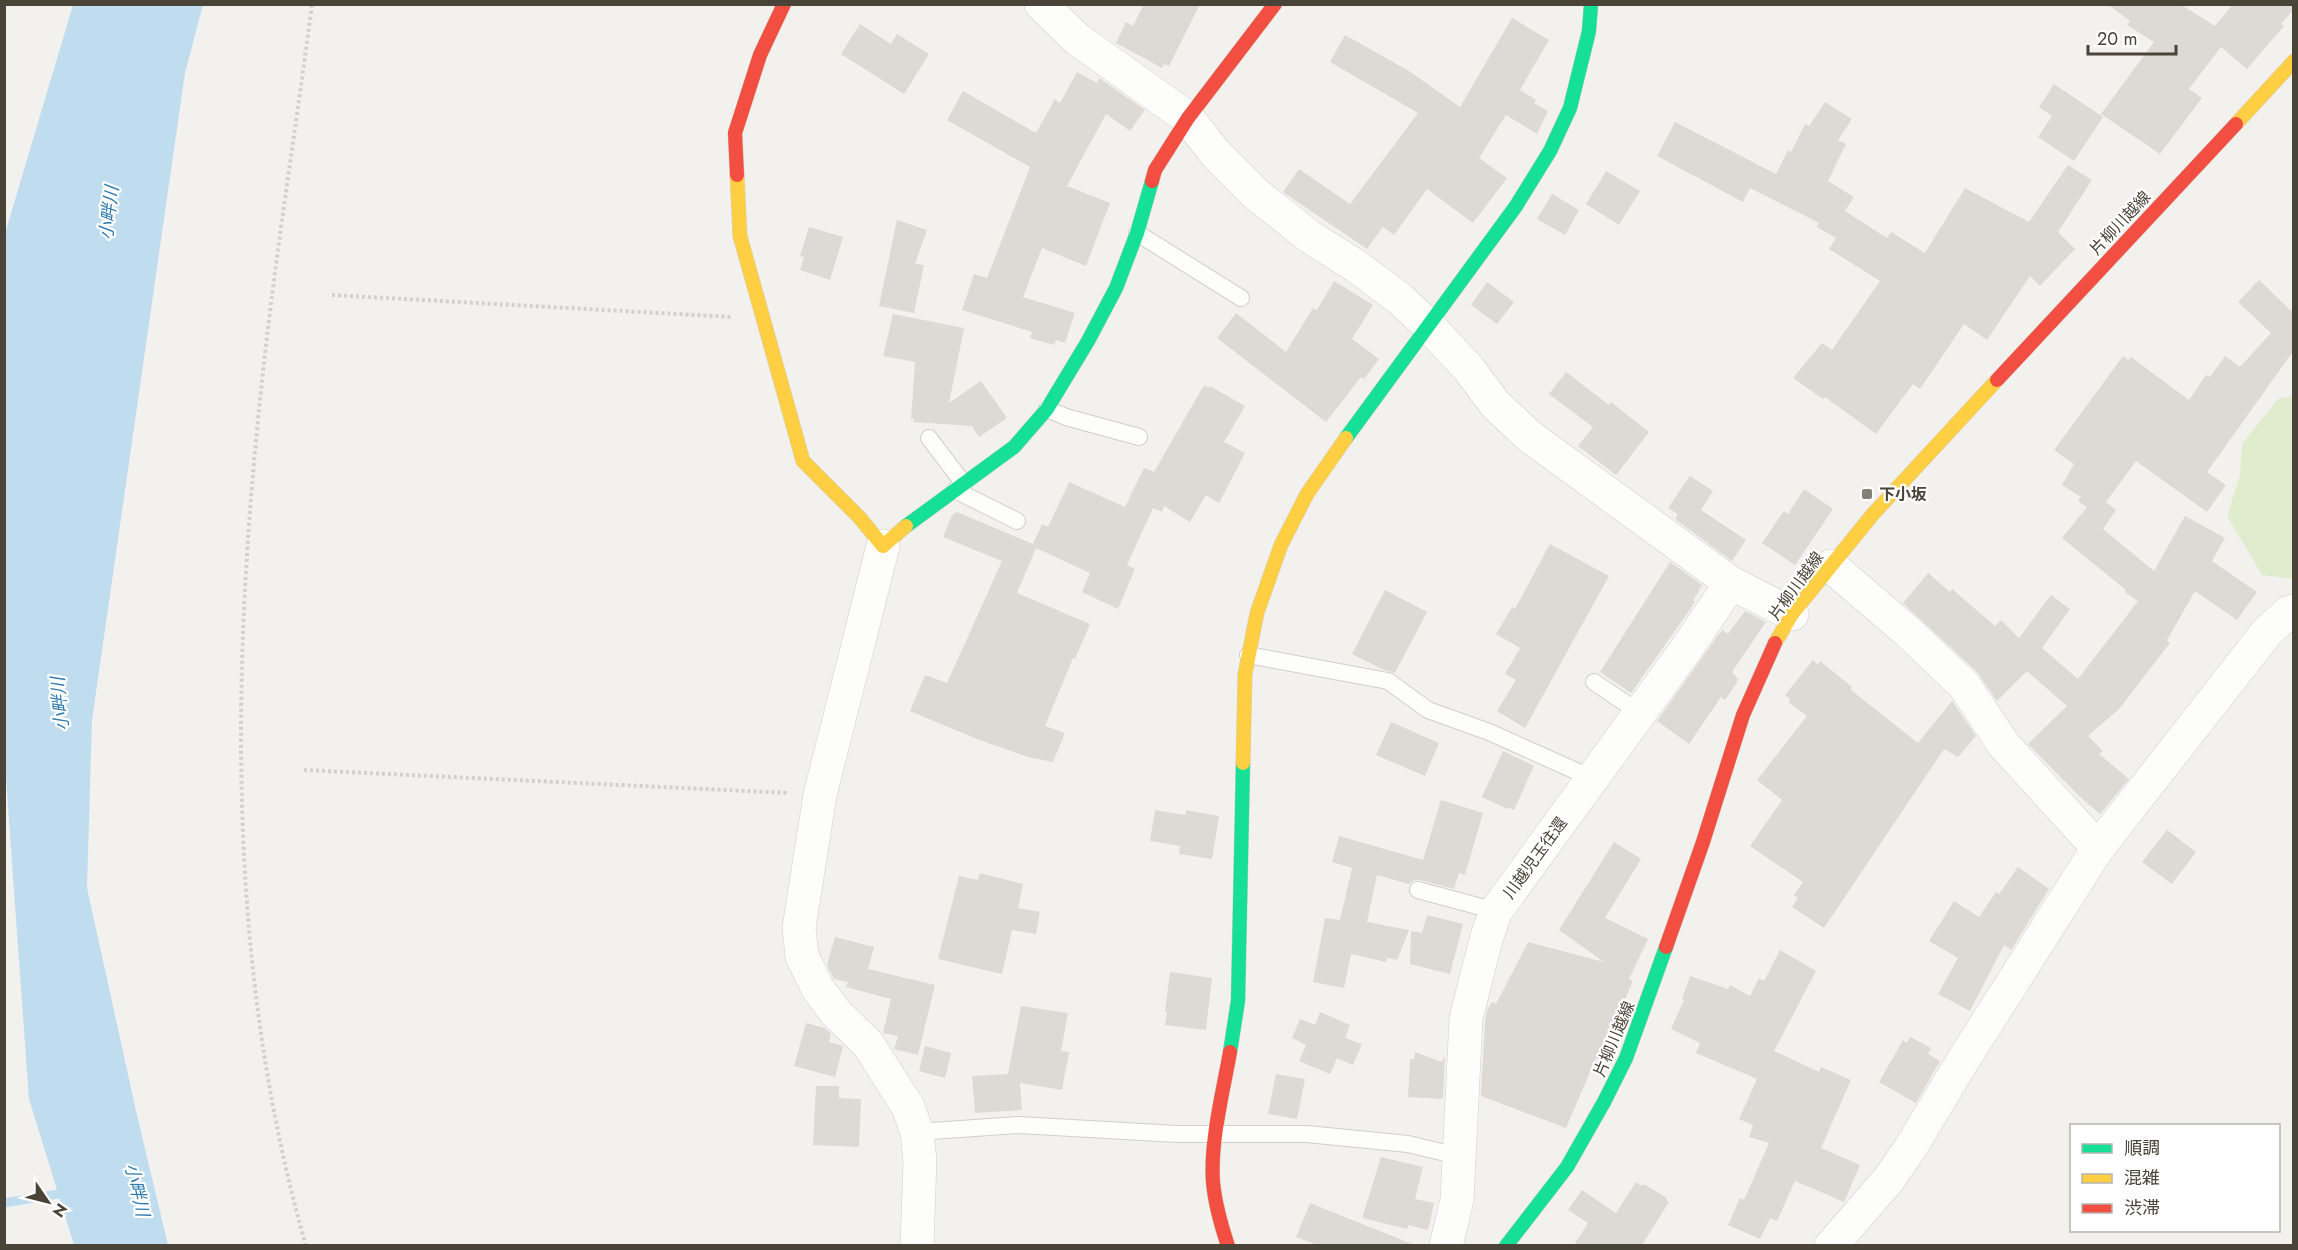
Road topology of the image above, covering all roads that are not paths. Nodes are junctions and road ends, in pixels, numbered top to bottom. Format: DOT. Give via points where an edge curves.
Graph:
graph roads {
  1 [pos="784,4"];
  2 [pos="1041,4"];
  3 [pos="1275,4"];
  4 [pos="1591,4"];
  5 [pos="2294,61"];
  6 [pos="1188,118"];
  7 [pos="1137,232"];
  8 [pos="1241,298"];
  9 [pos="1428,325"];
  10 [pos="1047,409"];
  11 [pos="1139,437"];
  12 [pos="930,438"];
  13 [pos="959,487"];
  14 [pos="1017,521"];
  15 [pos="883,546"];
  16 [pos="1831,566"];
  17 [pos="1731,583"];
  18 [pos="2294,611"];
  19 [pos="1792,614"];
  20 [pos="1248,654"];
  21 [pos="1594,682"];
  22 [pos="1640,713"];
  23 [pos="1591,781"];
  24 [pos="2098,848"];
  25 [pos="1418,890"];
  26 [pos="1497,911"];
  27 [pos="917,1132"];
  28 [pos="1216,1133"];
  29 [pos="1458,1156"];
  30 [pos="917,1245"];
  31 [pos="1228,1245"];
  32 [pos="1446,1245"];
  33 [pos="1506,1245"];
  34 [pos="1831,1245"];
  1 -- 15 [label="street" via="760,56 735,133 740,236 803,461"];
  2 -- 6 [label="street" via="1077,39"];
  3 -- 6 [label="street"];
  4 -- 9 [label="street" via="1589,31 1570,108 1550,151 1516,206"];
  5 -- 16 [label="street, 片柳川越線" via="1873,514"];
  6 -- 7 [label="street" via="1155,170"];
  6 -- 9 [label="street" via="1215,153 1256,194 1310,237 1356,266"];
  7 -- 8 [label="lane"];
  7 -- 10 [label="street" via="1116,288"];
  9 -- 17 [label="street" via="1495,404 1530,436"];
  9 -- 20 [label="street" via="1307,494 1270,572"];
  10 -- 11 [label="lane"];
  10 -- 13 [label="street" via="1014,447"];
  12 -- 13 [label="lane"];
  13 -- 14 [label="lane"];
  13 -- 15 [label="street"];
  15 -- 27 [label="street" via="820,795 799,927 802,956 818,989 884,1067 908,1107"];
  16 -- 19 [label="street, 片柳川越線"];
  16 -- 24 [label="street" via="1964,685 2004,745"];
  17 -- 19 [label="street"];
  17 -- 22 [label="street, 川越児玉往還"];
  18 -- 24 [label="street" via="2267,632"];
  19 -- 33 [label="street, 片柳川越線" via="1769,654 1743,715 1703,842 1626,1058 1567,1167"];
  20 -- 23 [label="lane" via="1388,681 1428,710 1489,732"];
  20 -- 28 [label="street" via="1238,1002"];
  21 -- 22 [label="lane"];
  22 -- 23 [label="street, 川越児玉往還"];
  23 -- 26 [label="street, 川越児玉往還"];
  24 -- 34 [label="street" via="1911,1147 1889,1179"];
  25 -- 26 [label="lane"];
  26 -- 29 [label="street, 川越児玉往還" via="1466,1018"];
  27 -- 28 [label="lane" via="1019,1125"];
  27 -- 30 [label="street"];
  28 -- 29 [label="lane" via="1307,1134 1408,1144"];
  28 -- 31 [label="street" via="1212,1181"];
  29 -- 32 [label="street, 川越児玉往還" via="1457,1200"];
}
